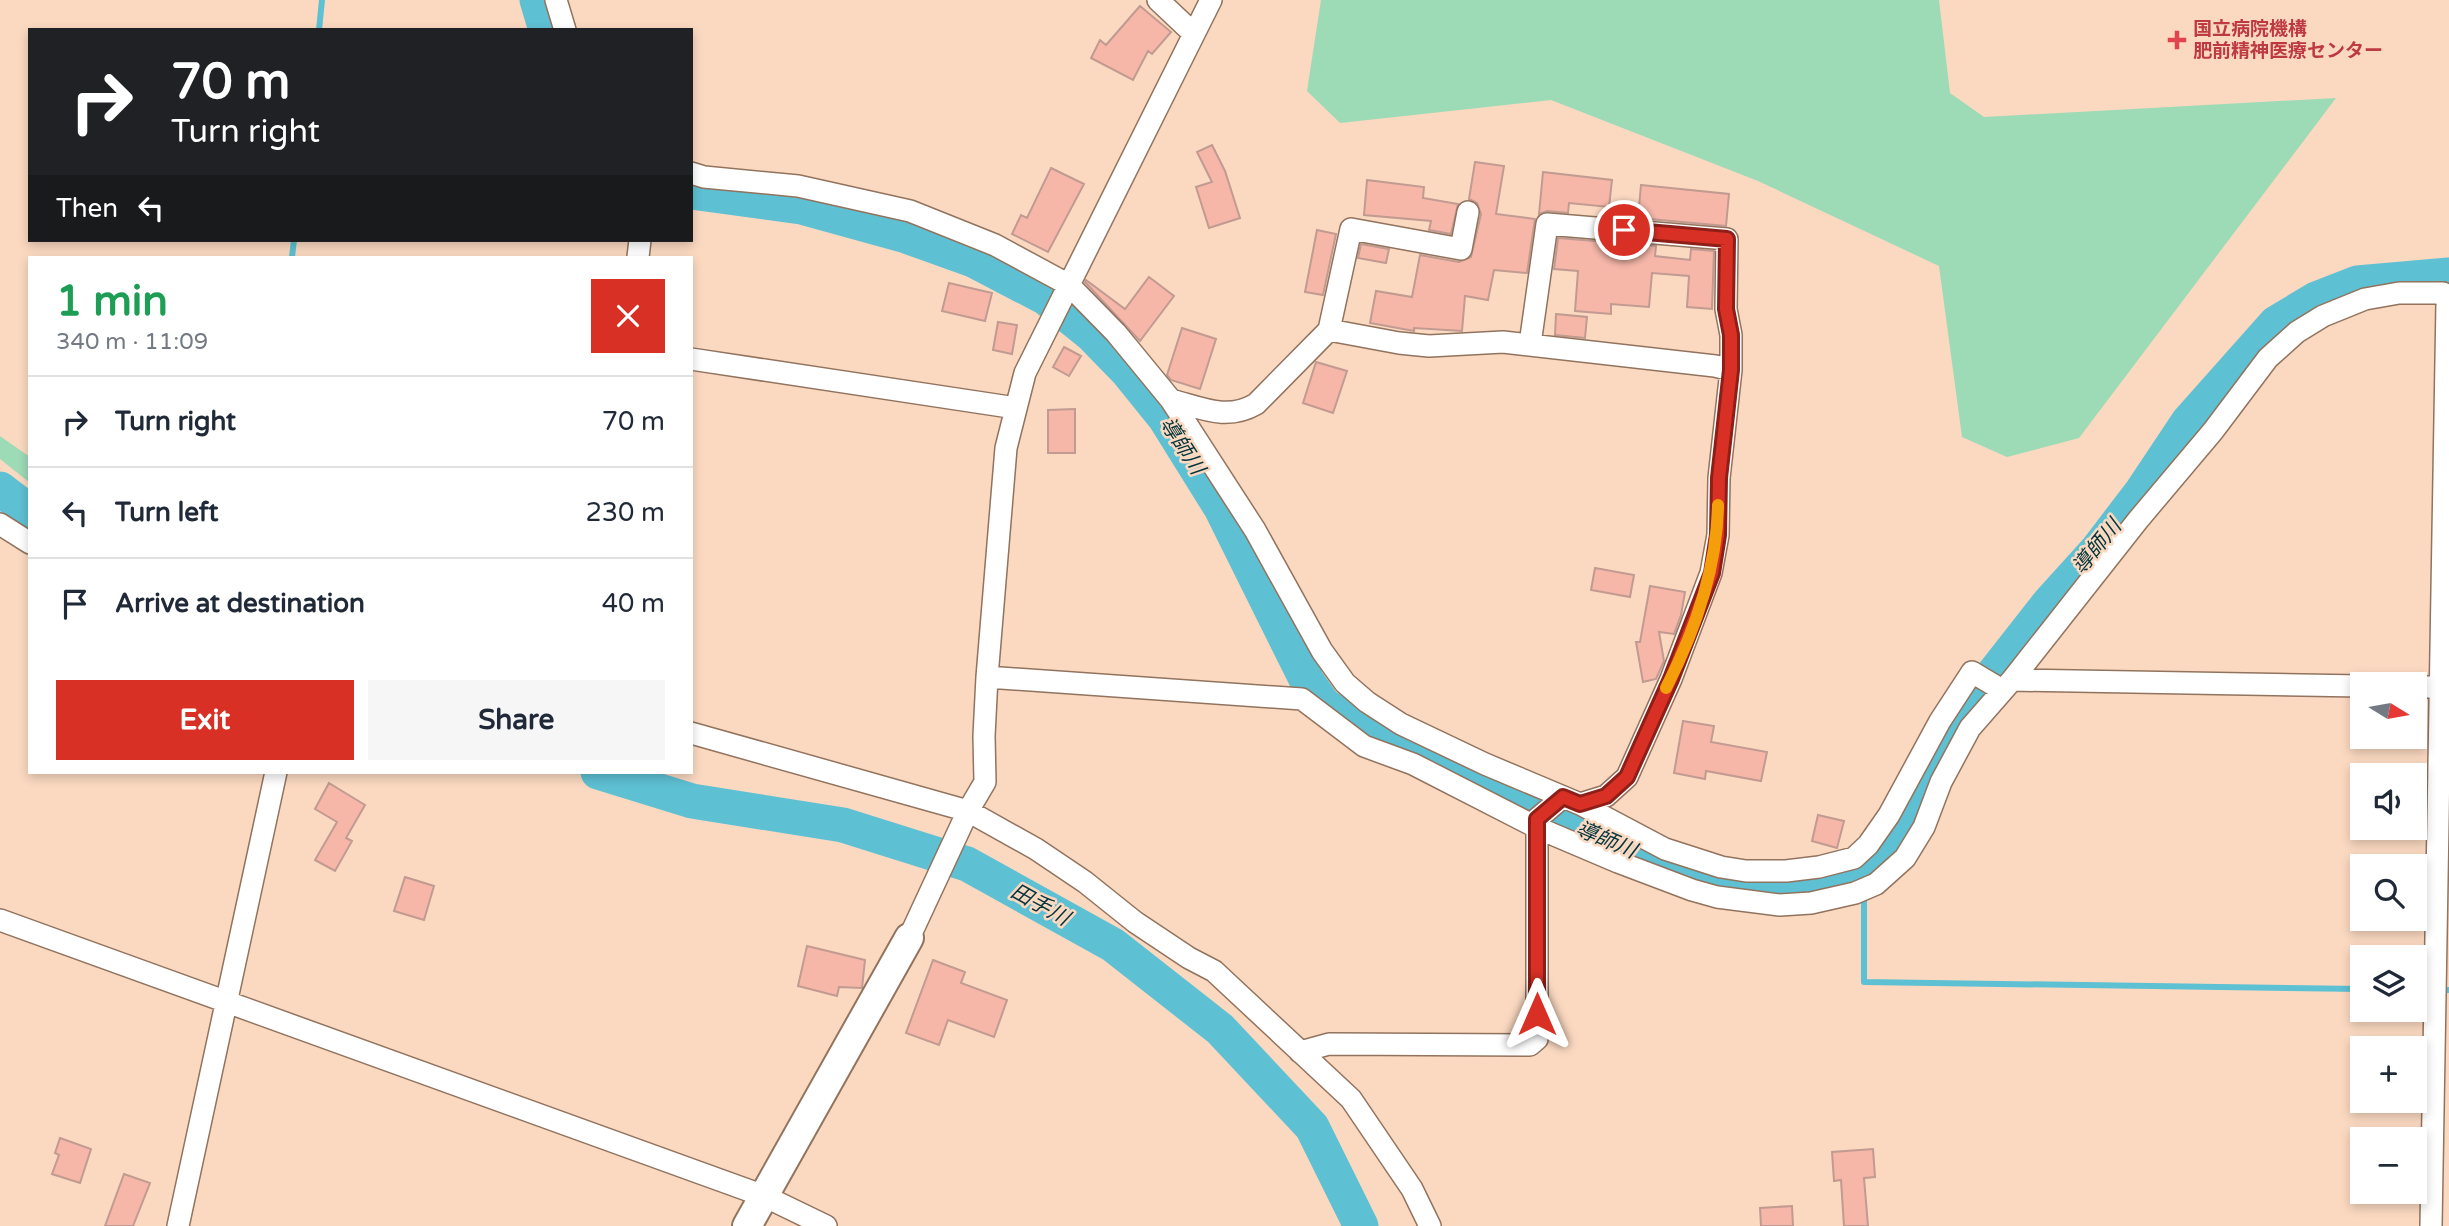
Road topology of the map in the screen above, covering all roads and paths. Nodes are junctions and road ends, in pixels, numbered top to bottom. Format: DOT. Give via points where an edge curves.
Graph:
graph roads {
  1 [pos="556,0"];
  2 [pos="1158,0"];
  3 [pos="1211,0"];
  4 [pos="564,28"];
  5 [pos="1194,34"];
  6 [pos="693,174"];
  7 [pos="1468,212"];
  8 [pos="1069,285"];
  9 [pos="2448,302"];
  10 [pos="1329,330"];
  11 [pos="1530,344"];
  12 [pos="693,359"];
  13 [pos="1731,370"];
  14 [pos="1171,400"];
  15 [pos="1016,408"];
  16 [pos="0,524"];
  17 [pos="28,542"];
  18 [pos="987,677"];
  19 [pos="2007,685"];
  20 [pos="2350,686"];
  21 [pos="2444,687"];
  22 [pos="693,734"];
  23 [pos="276,774"];
  24 [pos="1572,801"];
  25 [pos="968,811"];
  26 [pos="1538,824"];
  27 [pos="0,920"];
  28 [pos="909,938"];
  29 [pos="226,1002"];
  30 [pos="1300,1052"];
  31 [pos="764,1196"];
  32 [pos="178,1226"];
  33 [pos="747,1226"];
  34 [pos="826,1226"];
  35 [pos="1430,1226"];
  36 [pos="2431,1226"];
  1 -- 4 [label="street"];
  2 -- 5 [label="street"];
  3 -- 5 [label="street"];
  5 -- 8 [label="street"];
  6 -- 8 [label="street" via="798,186 910,211 995,245"];
  7 -- 10 [label="street" via="1461,249 1351,229"];
  8 -- 14 [label="street"];
  8 -- 15 [label="street" via="1025,373"];
  9 -- 19 [label="street" via="2443,293 2365,299 2297,332 2268,358"];
  9 -- 21 [label="street"];
  10 -- 11 [label="street" via="1429,346"];
  10 -- 14 [label="street" via="1256,404 1242,412 1225,413"];
  11 -- 13 [label="street"];
  11 -- 13 [label="street" via="1546,224 1727,239"];
  12 -- 15 [label="street"];
  13 -- 24 [label="street" via="1718,535 1707,585 1627,777 1606,796"];
  14 -- 24 [label="street" via="1345,683 1401,724"];
  15 -- 18 [label="street" via="1006,448"];
  16 -- 17 [label="street"];
  18 -- 25 [label="street" via="985,782"];
  18 -- 26 [label="street" via="1302,699 1364,746 1413,764"];
  19 -- 20 [label="street"];
  19 -- 24 [label="street" via="1972,672 1889,815 1853,858 1786,871 1721,867 1665,849"];
  19 -- 26 [label="street" via="1970,728 1952,758 1924,827 1905,858 1876,884 1855,892 1780,905 1717,897 1618,862"];
  21 -- 36 [label="street"];
  22 -- 25 [label="street"];
  23 -- 29 [label="street"];
  24 -- 26 [label="street"];
  25 -- 28 [label="street"];
  25 -- 30 [label="street" via="1036,849 1135,922 1213,971"];
  26 -- 30 [label="street" via="1536,1039 1530,1045 1329,1044"];
  27 -- 29 [label="street"];
  28 -- 31 [label="street"];
  29 -- 31 [label="street"];
  29 -- 32 [label="street"];
  30 -- 35 [label="street" via="1351,1099 1412,1189"];
  31 -- 33 [label="street"];
  31 -- 34 [label="street"];
}
